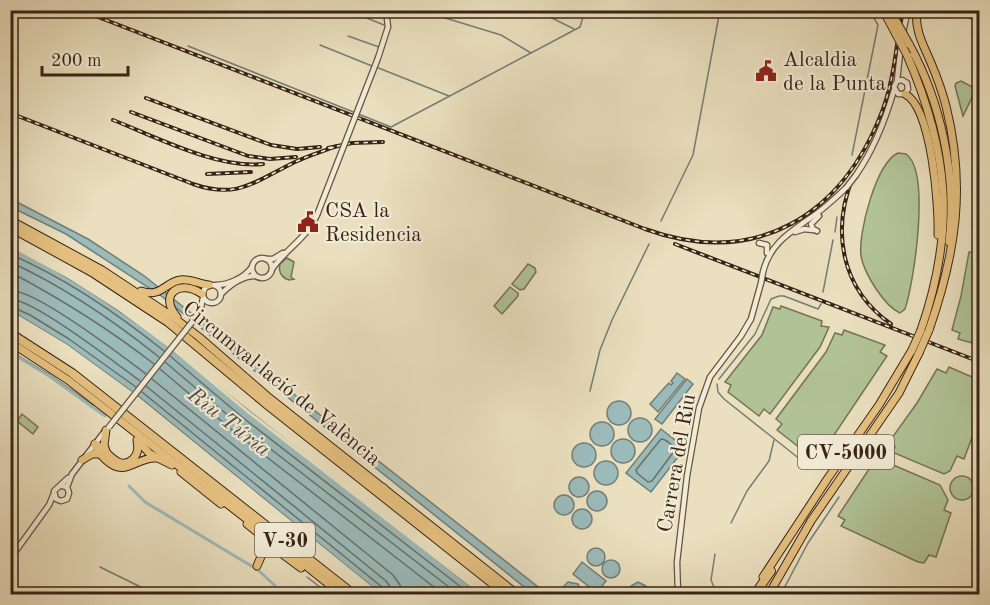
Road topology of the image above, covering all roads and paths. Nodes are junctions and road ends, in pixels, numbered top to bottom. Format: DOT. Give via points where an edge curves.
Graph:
graph roads {
  1 [pos="386,10"];
  2 [pos="883,10"];
  3 [pos="890,10"];
  4 [pos="908,10"];
  5 [pos="916,10"];
  6 [pos="898,67"];
  7 [pos="904,80"];
  8 [pos="897,81"];
  9 [pos="894,89"];
  10 [pos="902,94"];
  11 [pos="887,113"];
  12 [pos="834,200"];
  13 [pos="10,220"];
  14 [pos="10,227"];
  15 [pos="759,243"];
  16 [pos="778,243"];
  17 [pos="295,246"];
  18 [pos="266,260"];
  19 [pos="765,265"];
  20 [pos="252,267"];
  21 [pos="272,268"];
  22 [pos="102,270"];
  23 [pos="937,274"];
  24 [pos="256,276"];
  25 [pos="212,285"];
  26 [pos="221,294"];
  27 [pos="203,296"];
  28 [pos="211,303"];
  29 [pos="200,312"];
  30 [pos="930,328"];
  31 [pos="10,333"];
  32 [pos="199,337"];
  33 [pos="10,342"];
  34 [pos="916,351"];
  35 [pos="124,424"];
  36 [pos="107,428"];
  37 [pos="138,441"];
  38 [pos="95,444"];
  39 [pos="103,453"];
  40 [pos="161,458"];
  41 [pos="82,460"];
  42 [pos="64,487"];
  43 [pos="217,487"];
  44 [pos="383,488"];
  45 [pos="54,493"];
  46 [pos="59,501"];
  47 [pos="49,505"];
  48 [pos="233,514"];
  49 [pos="785,546"];
  50 [pos="288,551"];
  51 [pos="10,559"];
  52 [pos="463,560"];
  53 [pos="771,571"];
  54 [pos="321,582"];
  55 [pos="339,594"];
  56 [pos="353,594"];
  57 [pos="506,594"];
  58 [pos="517,594"];
  59 [pos="678,594"];
  60 [pos="755,594"];
  61 [pos="770,594"];
  1 -- 17 [label="street, bridge" via="388,27 378,58 317,214"];
  2 -- 23 [label="highway, CV-5000, bridge" via="908,55 931,114 944,208"];
  3 -- 30 [label="highway, CV-5000, bridge" via="928,87 944,142 950,183 947,254"];
  4 -- 6 [label="street"];
  5 -- 30 [label="highway" via="918,30 945,105 957,178 951,254"];
  6 -- 7 [label="street"];
  6 -- 8 [label="street"];
  7 -- 8 [label="street"];
  7 -- 10 [label="street" via="909,87"];
  8 -- 9 [label="street, Carrera del Riu"];
  9 -- 10 [label="street"];
  9 -- 11 [label="street, Carrera del Riu"];
  10 -- 11 [label="street, Carrera del Riu" via="895,98"];
  10 -- 23 [label="highway" via="916,103 933,164 938,209"];
  11 -- 12 [label="street, Carrera del Riu, bridge" via="856,175"];
  12 -- 16 [label="street, Carrera del Riu"];
  12 -- 16 [label="street" via="812,222 817,231 799,230"];
  13 -- 22 [label="highway, Circumval·lació de València"];
  14 -- 52 [label="highway, Circumval·lació de València" via="92,272 168,322"];
  15 -- 19 [label="street" via="768,246"];
  16 -- 19 [label="street, Carrera del Riu"];
  17 -- 18 [label="street"];
  17 -- 21 [label="street"];
  18 -- 20 [label="street" via="257,260"];
  18 -- 21 [label="street"];
  19 -- 59 [label="street, Carrera del Riu, bridge" via="751,319 710,377 699,408 677,562"];
  20 -- 24 [label="street"];
  20 -- 25 [label="street" via="234,280"];
  21 -- 24 [label="street" via="266,277"];
  22 -- 25 [label="highway" via="149,293 159,292 177,280"];
  22 -- 32 [label="highway, Circumval·lació de València"];
  23 -- 34 [label="highway, CV-5000, bridge"];
  24 -- 26 [label="street"];
  25 -- 26 [label="street"];
  25 -- 27 [label="street" via="204,288"];
  26 -- 28 [label="street" via="218,301"];
  27 -- 28 [label="street"];
  27 -- 29 [label="street"];
  27 -- 32 [label="highway" via="184,286 172,294 170,305 175,315"];
  28 -- 29 [label="street"];
  29 -- 36 [label="street, bridge"];
  30 -- 34 [label="highway, CV-5000, bridge"];
  31 -- 43 [label="highway, V-30" via="72,373"];
  32 -- 44 [label="highway, Circumval·lació de València"];
  33 -- 35 [label="highway, V-30" via="68,380"];
  34 -- 49 [label="highway, CV-5000"];
  34 -- 61 [label="highway, CV-5000" via="899,393 811,521"];
  35 -- 37 [label="highway"];
  35 -- 50 [label="highway, V-30"];
  36 -- 38 [label="street"];
  36 -- 39 [label="highway"];
  37 -- 39 [label="highway" via="135,457 129,461 122,463"];
  37 -- 40 [label="highway"];
  38 -- 39 [label="highway"];
  38 -- 41 [label="street"];
  39 -- 40 [label="highway" via="111,465 121,468 151,457"];
  39 -- 41 [label="highway"];
  40 -- 48 [label="highway"];
  41 -- 42 [label="street"];
  42 -- 45 [label="street" via="56,488"];
  42 -- 46 [label="street" via="69,491 68,497"];
  43 -- 50 [label="highway"];
  43 -- 56 [label="highway, V-30"];
  44 -- 52 [label="highway"];
  44 -- 58 [label="highway, Circumval·lació de València"];
  45 -- 46 [label="street"];
  45 -- 47 [label="street"];
  46 -- 47 [label="street"];
  47 -- 51 [label="street"];
  48 -- 54 [label="highway"];
  48 -- 54 [label="highway" via="260,538 257,566 263,552 273,548"];
  49 -- 53 [label="highway"];
  49 -- 60 [label="highway"];
  50 -- 55 [label="highway, V-30"];
  52 -- 57 [label="highway, Circumval·lació de València"];
  53 -- 60 [label="highway"];
  54 -- 55 [label="highway"];
}
